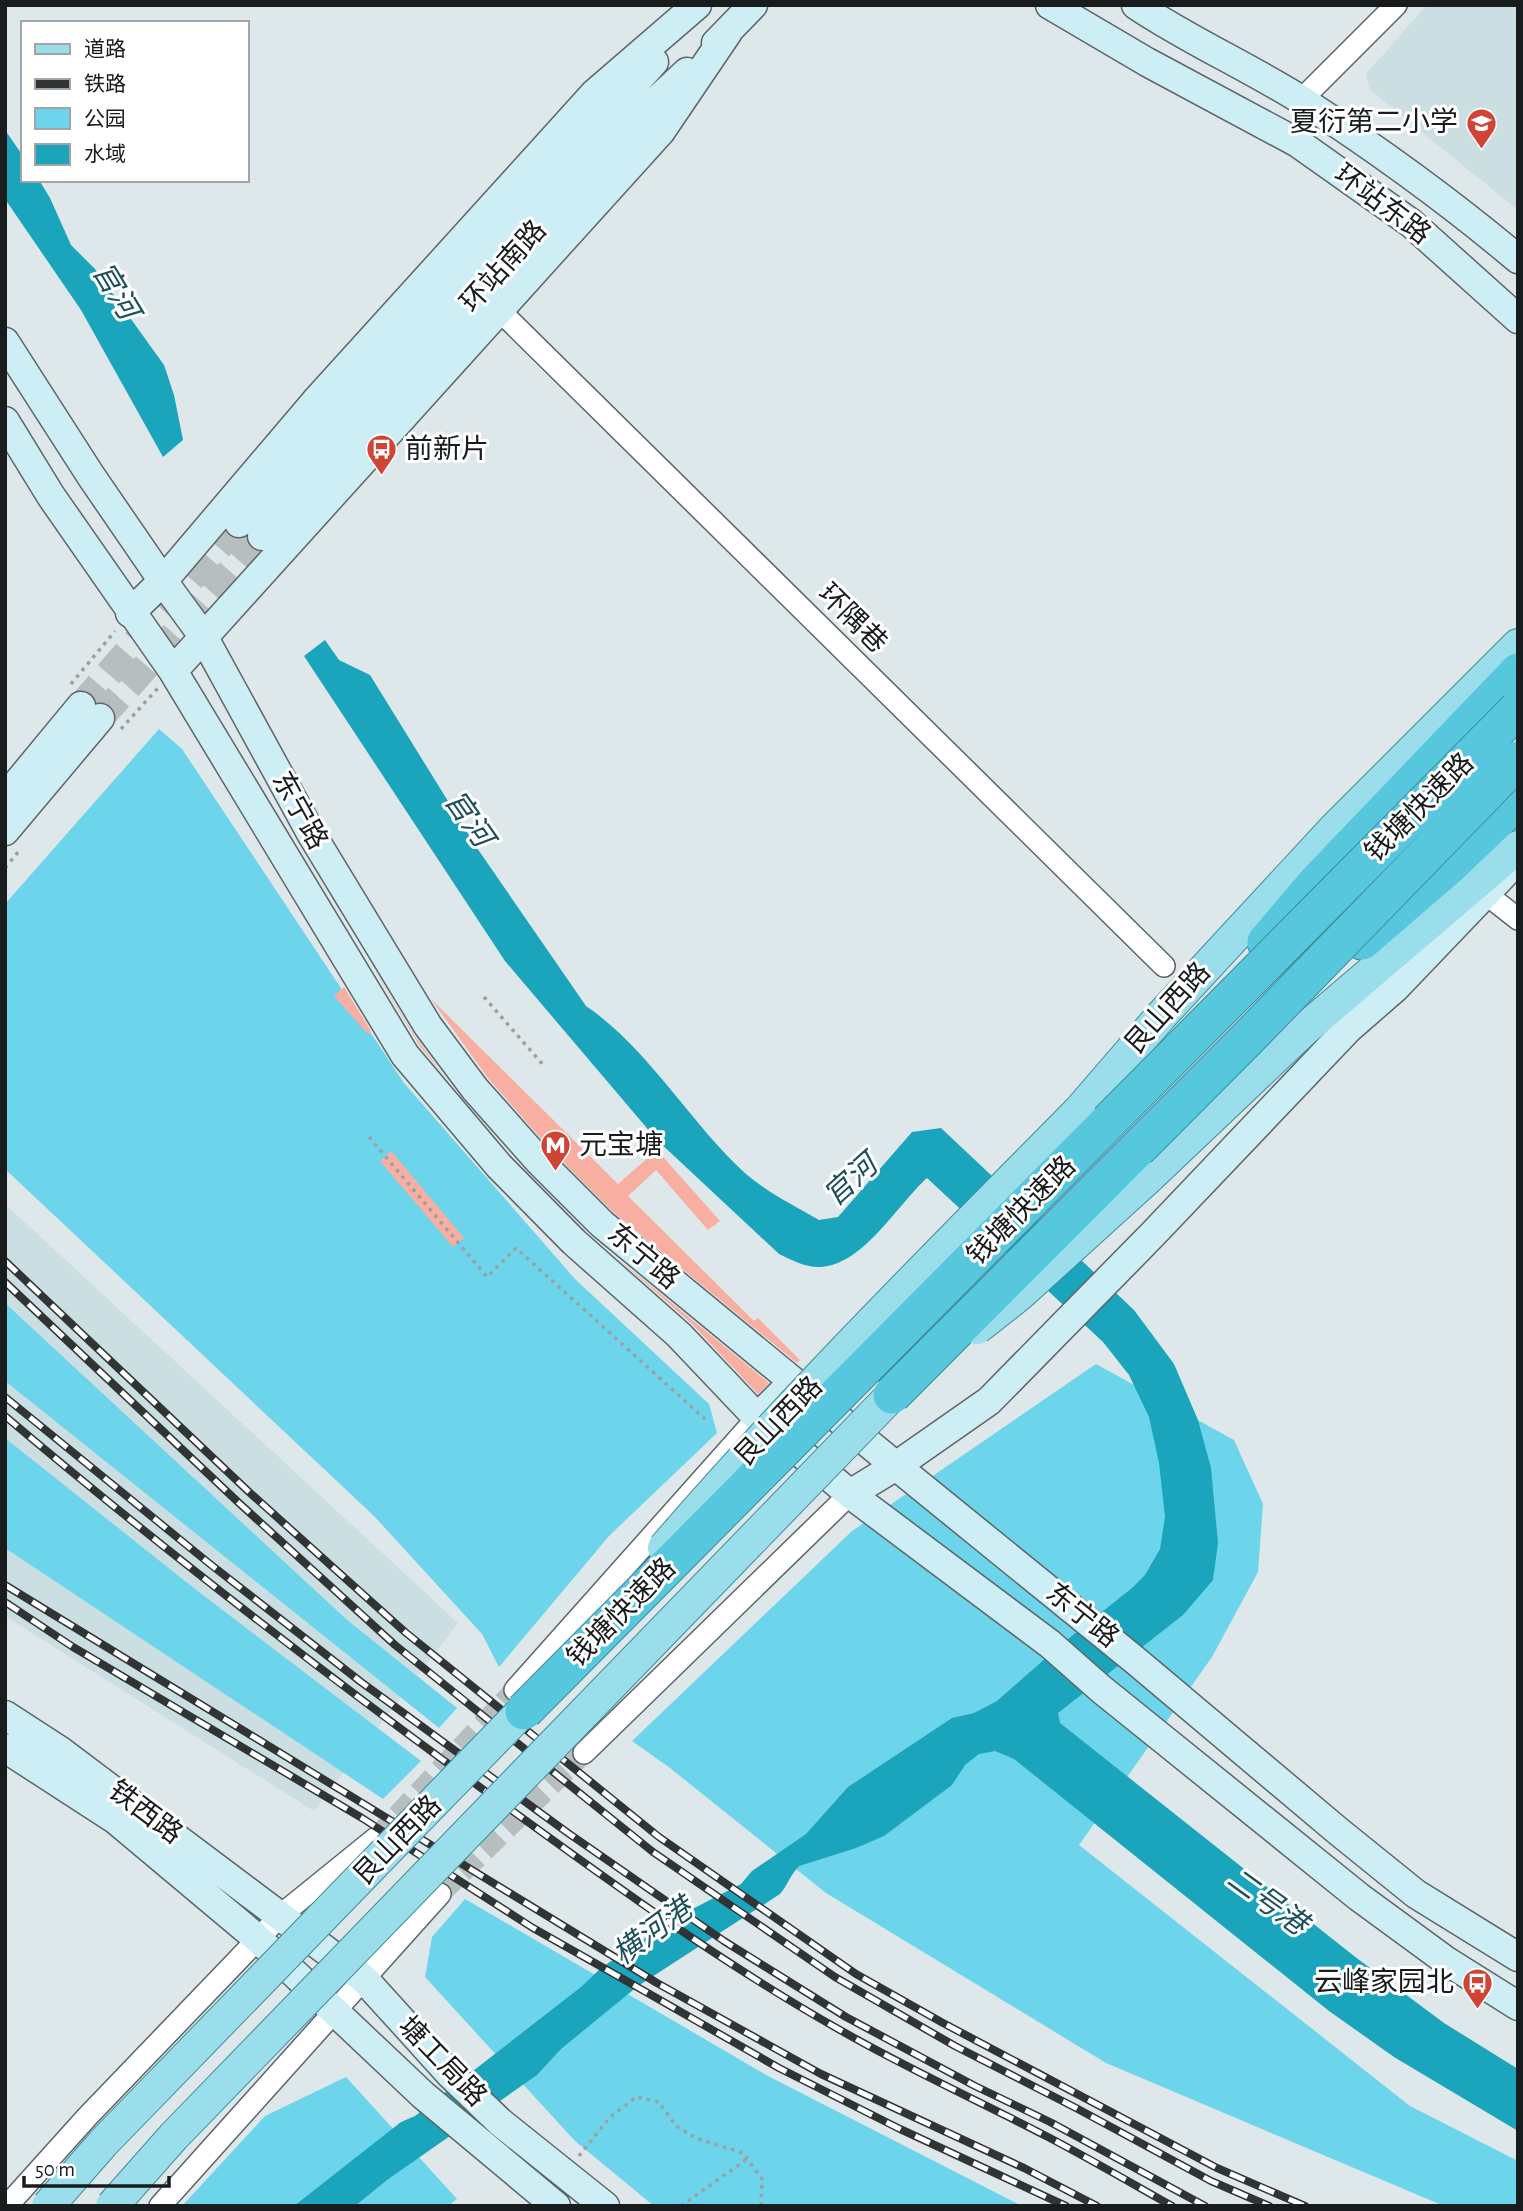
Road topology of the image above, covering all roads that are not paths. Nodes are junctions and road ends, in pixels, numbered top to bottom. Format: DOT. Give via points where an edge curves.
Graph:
graph roads {
  1 [pos="697,5"];
  2 [pos="706,5"];
  3 [pos="753,5"];
  4 [pos="1050,5"];
  5 [pos="1136,5"];
  6 [pos="1396,5"];
  7 [pos="728,32"];
  8 [pos="1301,100"];
  9 [pos="1518,259"];
  10 [pos="500,311"];
  11 [pos="1518,319"];
  12 [pos="5,342"];
  13 [pos="5,421"];
  14 [pos="163,581"];
  15 [pos="130,613"];
  16 [pos="203,636"];
  17 [pos="1518,645"];
  18 [pos="173,671"];
  19 [pos="1518,672"];
  20 [pos="1518,709"];
  21 [pos="1518,760"];
  22 [pos="5,798"];
  23 [pos="1518,800"];
  24 [pos="5,831"];
  25 [pos="1518,847"];
  26 [pos="1518,860"];
  27 [pos="1486,894"];
  28 [pos="1518,919"];
  29 [pos="1164,966"];
  30 [pos="1247,1039"];
  31 [pos="1123,1109"];
  32 [pos="793,1382"];
  33 [pos="892,1395"];
  34 [pos="758,1417"];
  35 [pos="896,1466"];
  36 [pos="850,1494"];
  37 [pos="519,1701"];
  38 [pos="5,1715"];
  39 [pos="5,1748"];
  40 [pos="584,1753"];
  41 [pos="376,1838"];
  42 [pos="440,1894"];
  43 [pos="281,1915"];
  44 [pos="258,1938"];
  45 [pos="1518,1957"];
  46 [pos="364,1979"];
  47 [pos="1518,2006"];
  48 [pos="337,2012"];
  49 [pos="7,2206"];
  50 [pos="48,2206"];
  51 [pos="112,2206"];
  52 [pos="160,2206"];
  53 [pos="556,2206"];
  54 [pos="605,2206"];
  1 -- 14 [label="main road" via="595,93 315,402"];
  2 -- 7 [label="main road, 环站南路" via="251,529 636,121"];
  3 -- 7 [label="main road, 环站南路"];
  4 -- 11 [label="main road, 环站东路" via="1298,143 1411,223"];
  5 -- 8 [label="main road, 环站东路"];
  6 -- 8 [label="street"];
  7 -- 10 [label="main road" via="661,131"];
  8 -- 9 [label="main road, 环站东路" via="1412,175"];
  10 -- 16 [label="main road"];
  10 -- 29 [label="street, 环隅巷"];
  12 -- 14 [label="main road, 东宁路"];
  13 -- 15 [label="main road, 东宁路"];
  14 -- 15 [label="main road"];
  14 -- 16 [label="main road, 东宁路"];
  15 -- 18 [label="main road, 东宁路"];
  16 -- 18 [label="main road"];
  16 -- 32 [label="main road, 东宁路" via="312,835 428,1026 475,1089 602,1224"];
  17 -- 37 [label="main road, 艮山西路, bridge" via="1324,839 1079,1111 945,1246"];
  18 -- 34 [label="main road, 东宁路" via="405,1055 518,1185 680,1335"];
  19 -- 31 [label="highway, bridge" via="1317,882"];
  20 -- 31 [label="highway, 钱塘快速路, bridge"];
  21 -- 30 [label="highway, 钱塘快速路, bridge"];
  22 -- 24 [label="main road" via="91,712"];
  23 -- 30 [label="highway, bridge" via="1450,865"];
  25 -- 33 [label="main road, 艮山西路, bridge" via="1306,1028 1019,1295"];
  26 -- 27 [label="main road"];
  27 -- 28 [label="street"];
  27 -- 35 [label="main road" via="1395,988 1348,1029 989,1401"];
  30 -- 33 [label="highway, 钱塘快速路, bridge"];
  31 -- 37 [label="highway, 钱塘快速路, bridge"];
  32 -- 34 [label="main road"];
  32 -- 35 [label="main road, 东宁路"];
  33 -- 51 [label="main road, 艮山西路, bridge" via="174,2136"];
  34 -- 36 [label="main road, 东宁路"];
  34 -- 37 [label="street, 艮山西路"];
  35 -- 36 [label="main road"];
  35 -- 45 [label="main road, 东宁路" via="1416,1894"];
  36 -- 40 [label="street"];
  36 -- 47 [label="main road, 东宁路" via="1050,1644 1359,1897"];
  37 -- 50 [label="main road, 艮山西路, bridge"];
  38 -- 43 [label="main road, 铁西路"];
  39 -- 44 [label="main road, 铁西路" via="116,1820"];
  41 -- 43 [label="street, 艮山西路"];
  42 -- 46 [label="street"];
  43 -- 44 [label="street, 艮山西路"];
  43 -- 46 [label="main road, 塘工局路"];
  44 -- 48 [label="main road, 塘工局路"];
  44 -- 49 [label="street, 艮山西路"];
  46 -- 48 [label="street"];
  46 -- 54 [label="main road, 塘工局路" via="500,2122"];
  48 -- 52 [label="street"];
  48 -- 53 [label="main road, 塘工局路" via="423,2095"];
}
